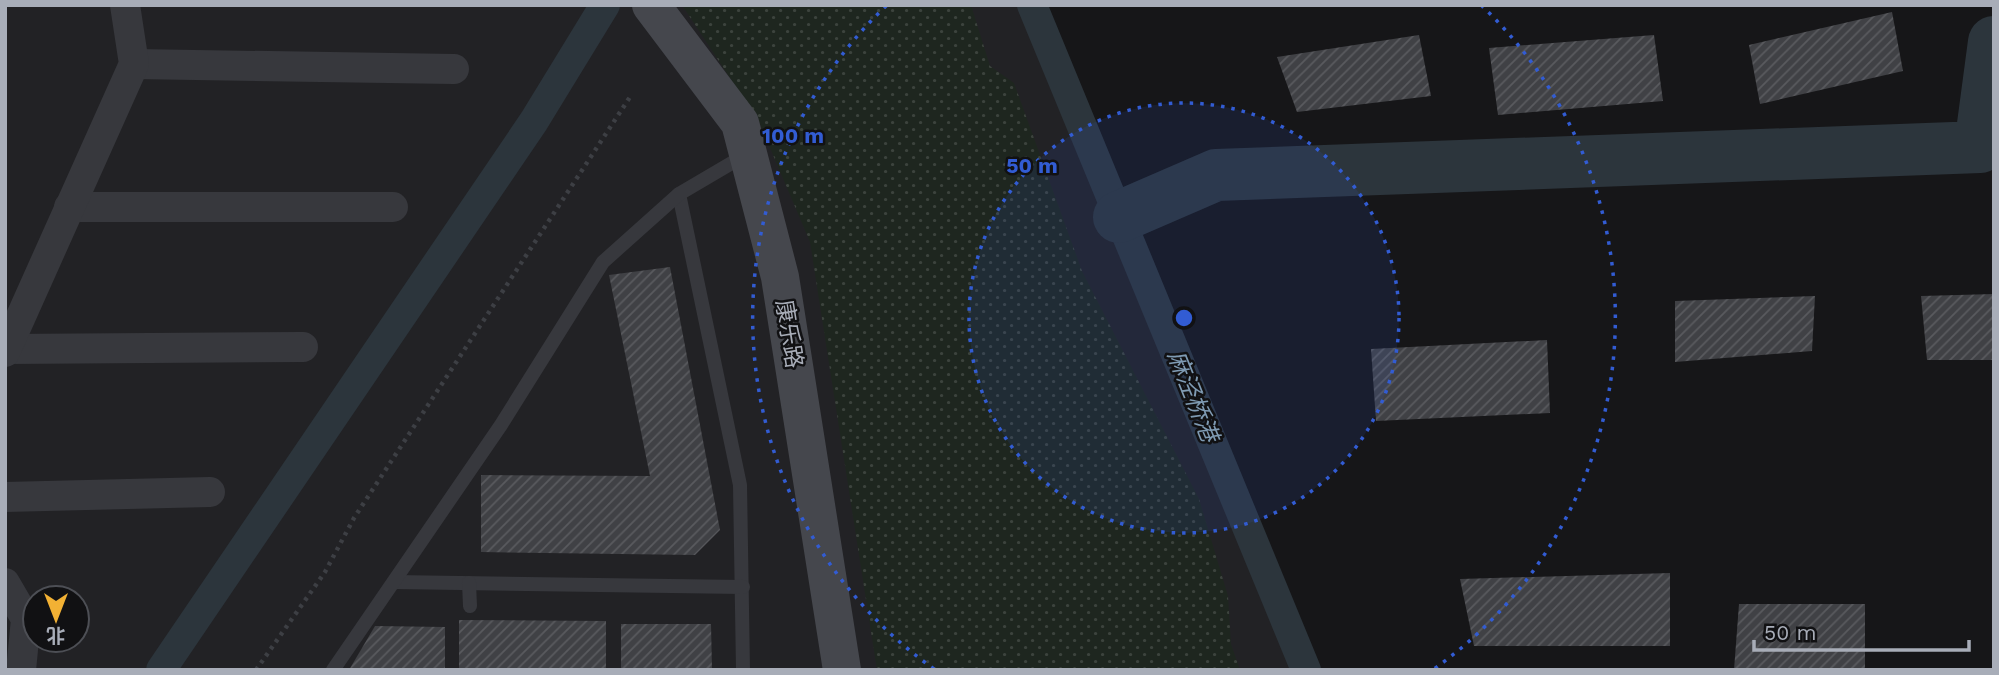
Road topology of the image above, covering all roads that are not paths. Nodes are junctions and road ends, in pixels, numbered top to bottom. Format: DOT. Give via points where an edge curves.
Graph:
graph roads {
  1 [pos="125,5"];
  2 [pos="658,15"];
  3 [pos="134,64"];
  4 [pos="454,69"];
  5 [pos="748,153"];
  6 [pos="679,194"];
  7 [pos="69,207"];
  8 [pos="393,207"];
  9 [pos="303,347"];
  10 [pos="6,351"];
  11 [pos="210,492"];
  12 [pos="5,496"];
  13 [pos="394,582"];
  14 [pos="5,583"];
  15 [pos="469,583"];
  16 [pos="743,587"];
  17 [pos="470,606"];
  18 [pos="21,670"];
  19 [pos="332,670"];
  20 [pos="743,670"];
  21 [pos="842,670"];
  1 -- 3 [label="street"];
  2 -- 5 [label="street, 康乐路" via="740,123"];
  3 -- 4 [label="street"];
  3 -- 7 [label="street"];
  5 -- 6 [label="lane"];
  5 -- 21 [label="street, 康乐路" via="780,277"];
  6 -- 13 [label="lane" via="603,262 501,425"];
  6 -- 16 [label="lane" via="740,485"];
  7 -- 8 [label="street"];
  7 -- 10 [label="street"];
  9 -- 10 [label="street"];
  11 -- 12 [label="street"];
  13 -- 15 [label="lane"];
  13 -- 19 [label="lane"];
  14 -- 18 [label="street" via="26,619"];
  15 -- 16 [label="lane"];
  15 -- 17 [label="lane"];
  16 -- 20 [label="lane"];
}
